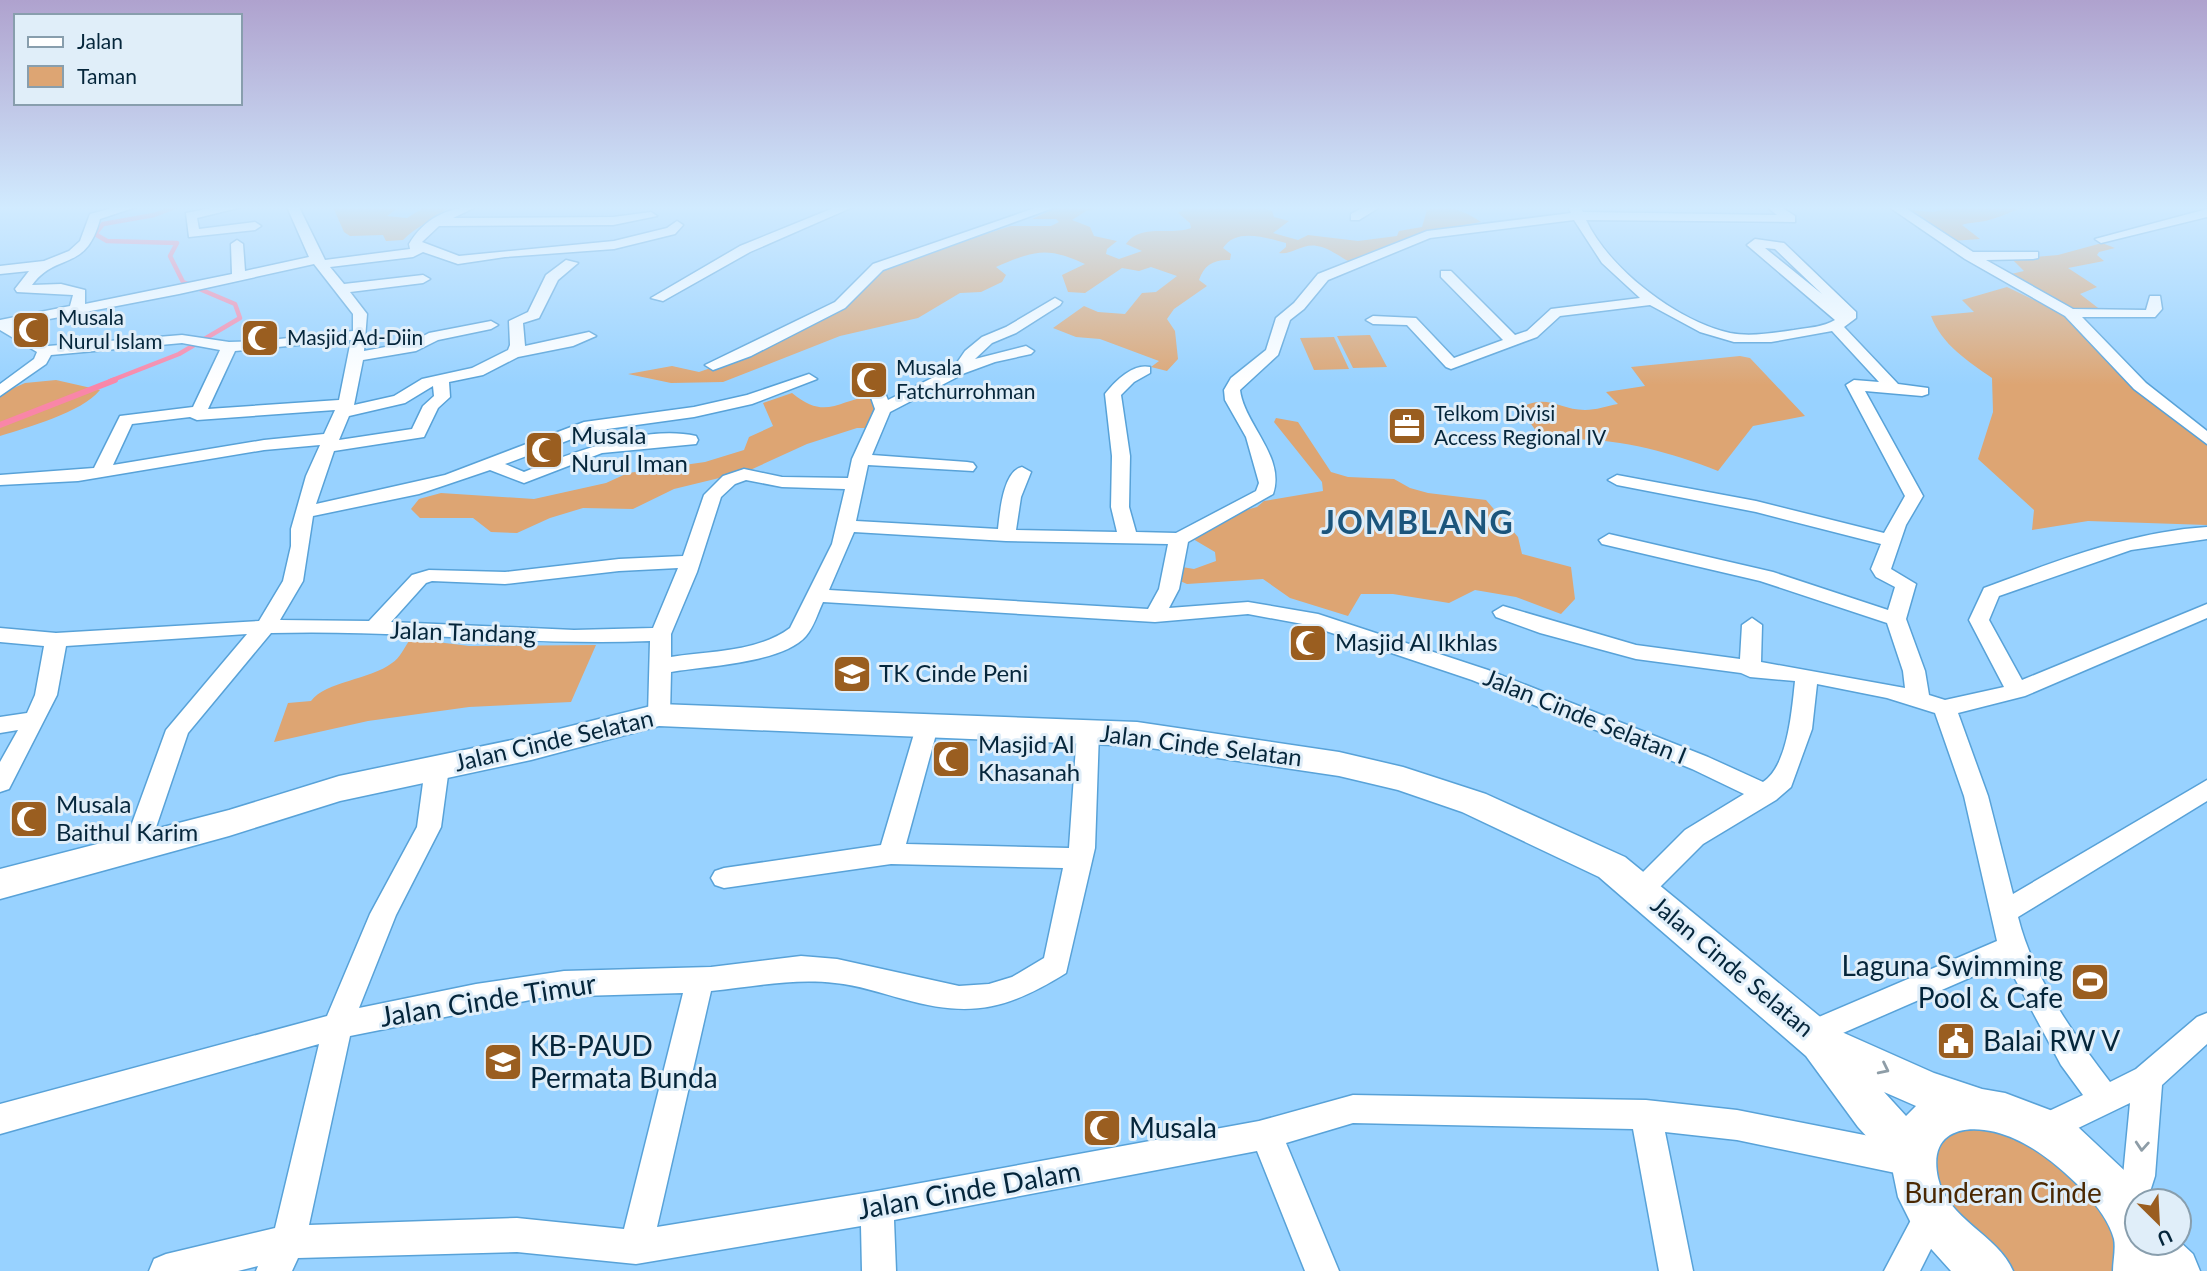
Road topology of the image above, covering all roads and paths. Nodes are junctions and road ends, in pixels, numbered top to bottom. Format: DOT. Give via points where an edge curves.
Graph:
graph roads {
  1 [pos="25,266"];
  2 [pos="39,266"];
  3 [pos="238,266"];
  4 [pos="293,266"];
  5 [pos="324,266"];
  6 [pos="567,266"];
  7 [pos="715,266"];
  8 [pos="880,266"];
  9 [pos="1348,266"];
  10 [pos="1611,266"];
  11 [pos="1778,266"];
  12 [pos="1803,266"];
  13 [pos="1988,266"];
  14 [pos="0,270"];
  15 [pos="1446,274"];
  16 [pos="239,277"];
  17 [pos="423,279"];
  18 [pos="340,289"];
  19 [pos="659,298"];
  20 [pos="2155,299"];
  21 [pos="1649,301"];
  22 [pos="1055,302"];
  23 [pos="77,309"];
  24 [pos="2070,313"];
  25 [pos="1373,320"];
  26 [pos="1840,323"];
  27 [pos="0,324"];
  28 [pos="491,325"];
  29 [pos="360,335"];
  30 [pos="589,336"];
  31 [pos="1513,341"];
  32 [pos="224,346"];
  33 [pos="46,351"];
  34 [pos="1026,351"];
  35 [pos="514,353"];
  36 [pos="354,357"];
  37 [pos="713,365"];
  38 [pos="960,370"];
  39 [pos="1145,370"];
  40 [pos="441,379"];
  41 [pos="809,379"];
  42 [pos="1893,388"];
  43 [pos="876,389"];
  44 [pos="0,391"];
  45 [pos="1922,391"];
  46 [pos="345,408"];
  47 [pos="883,409"];
  48 [pos="198,411"];
  49 [pos="2207,439"];
  50 [pos="690,440"];
  51 [pos="329,443"];
  52 [pos="861,459"];
  53 [pos="487,463"];
  54 [pos="967,467"];
  55 [pos="109,471"];
  56 [pos="1022,472"];
  57 [pos="0,480"];
  58 [pos="1617,480"];
  59 [pos="855,484"];
  60 [pos="305,512"];
  61 [pos="846,526"];
  62 [pos="2207,533"];
  63 [pos="1006,535"];
  64 [pos="1128,538"];
  65 [pos="1179,539"];
  66 [pos="1609,540"];
  67 [pos="1892,541"];
  68 [pos="690,562"];
  69 [pos="817,595"];
  70 [pos="2207,610"];
  71 [pos="1503,612"];
  72 [pos="1155,616"];
  73 [pos="1896,619"];
  74 [pos="1752,625"];
  75 [pos="266,626"];
  76 [pos="373,629"];
  77 [pos="661,634"];
  78 [pos="0,635"];
  79 [pos="56,640"];
  80 [pos="662,666"];
  81 [pos="1750,670"];
  82 [pos="1807,675"];
  83 [pos="2017,691"];
  84 [pos="1917,699"];
  85 [pos="1945,708"];
  86 [pos="659,715"];
  87 [pos="36,719"];
  88 [pos="0,725"];
  89 [pos="927,727"];
  90 [pos="1088,732"];
  91 [pos="437,768"];
  92 [pos="0,783"];
  93 [pos="2207,789"];
  94 [pos="1767,794"];
  95 [pos="136,848"];
  96 [pos="891,854"];
  97 [pos="1078,858"];
  98 [pos="724,878"];
  99 [pos="0,884"];
  100 [pos="1641,890"];
  101 [pos="2005,912"];
  102 [pos="2011,947"];
  103 [pos="700,980"];
  104 [pos="338,1024"];
  105 [pos="2207,1026"];
  106 [pos="1816,1038"];
  107 [pos="2147,1079"];
  108 [pos="2106,1100"];
  109 [pos="1992,1111"];
  110 [pos="1646,1115"];
  111 [pos="0,1119"];
  112 [pos="2043,1130"];
  113 [pos="1266,1134"];
  114 [pos="1921,1183"];
  115 [pos="2139,1187"];
  116 [pos="877,1207"];
  117 [pos="2123,1214"];
  118 [pos="636,1247"];
  119 [pos="281,1256"];
  120 [pos="2161,1257"];
  121 [pos="166,1271"];
  122 [pos="879,1271"];
  123 [pos="1322,1271"];
  124 [pos="1675,1271"];
  125 [pos="1901,1271"];
  126 [pos="1989,1271"];
  127 [pos="2176,1271"];
  1 -- 14 [label="street"];
  2 -- 23 [label="street" via="22,289 73,289 80,293"];
  3 -- 16 [label="street"];
  4 -- 16 [label="street"];
  5 -- 18 [label="street"];
  6 -- 35 [label="street" via="551,278 534,315 516,321 519,345"];
  7 -- 19 [label="street"];
  8 -- 37 [label="street" via="840,305"];
  9 -- 65 [label="street" via="1323,277 1283,318 1273,352 1232,390 1254,437 1268,483 1264,495"];
  10 -- 21 [label="street"];
  11 -- 26 [label="street"];
  12 -- 26 [label="street" via="1849,311 1851,315"];
  13 -- 24 [label="street"];
  15 -- 31 [label="street"];
  16 -- 23 [label="street"];
  17 -- 18 [label="street"];
  18 -- 29 [label="street" via="360,314"];
  20 -- 24 [label="street" via="2150,314"];
  21 -- 26 [label="street" via="1732,338"];
  21 -- 31 [label="street" via="1556,313 1538,331"];
  22 -- 38 [label="street" via="987,340"];
  23 -- 27 [label="street"];
  24 -- 49 [label="street" via="2140,386"];
  25 -- 31 [label="street" via="1411,321 1451,364"];
  26 -- 42 [label="street"];
  27 -- 33 [label="street"];
  28 -- 36 [label="street"];
  29 -- 32 [label="street" via="287,345"];
  29 -- 36 [label="street"];
  30 -- 35 [label="street"];
  32 -- 33 [label="street" via="182,339"];
  32 -- 48 [label="street"];
  33 -- 44 [label="street" via="41,361"];
  34 -- 38 [label="street"];
  35 -- 40 [label="street" via="477,372"];
  36 -- 46 [label="street"];
  38 -- 47 [label="street"];
  39 -- 64 [label="street" via="1113,394 1121,456 1120,507"];
  40 -- 46 [label="street" via="399,400"];
  40 -- 51 [label="street" via="442,397 431,406 418,433"];
  41 -- 53 [label="street" via="752,399 694,412 590,426"];
  42 -- 45 [label="street"];
  42 -- 67 [label="street" via="1854,385 1914,496"];
  43 -- 47 [label="street"];
  46 -- 48 [label="street" via="198,415"];
  46 -- 51 [label="street"];
  47 -- 52 [label="street"];
  48 -- 55 [label="street" via="126,420"];
  50 -- 53 [label="street" via="599,448 524,478"];
  51 -- 55 [label="street" via="264,445"];
  51 -- 60 [label="street"];
  52 -- 54 [label="street"];
  52 -- 59 [label="street"];
  53 -- 60 [label="street" via="413,490"];
  55 -- 57 [label="street"];
  56 -- 63 [label="street" via="1012,497"];
  58 -- 67 [label="street" via="1756,507"];
  59 -- 61 [label="street"];
  59 -- 68 [label="street" via="782,482 744,474 735,477 713,495"];
  60 -- 75 [label="street" via="293,581"];
  61 -- 63 [label="street"];
  61 -- 69 [label="street"];
  62 -- 83 [label="street" via="2172,534 1991,592 1979,620"];
  63 -- 64 [label="street"];
  64 -- 65 [label="street"];
  65 -- 72 [label="street" via="1169,589"];
  66 -- 73 [label="street" via="1766,576"];
  67 -- 73 [label="street" via="1881,569 1906,584"];
  68 -- 76 [label="street" via="507,578 425,577"];
  68 -- 77 [label="street"];
  69 -- 72 [label="street"];
  69 -- 80 [label="street" via="797,632 785,642 764,650"];
  70 -- 83 [label="street"];
  71 -- 81 [label="street" via="1636,652"];
  72 -- 94 [label="street, Jalan Cinde Selatan I" via="1248,608 1332,625 1480,674"];
  73 -- 84 [label="street" via="1914,671"];
  74 -- 81 [label="street"];
  75 -- 76 [label="street, Jalan Tandang"];
  75 -- 79 [label="street, Jalan Tandang"];
  75 -- 95 [label="street" via="177,730"];
  76 -- 77 [label="street, Jalan Tandang" via="573,637"];
  77 -- 80 [label="street"];
  78 -- 79 [label="street, Jalan Tandang"];
  79 -- 87 [label="street" via="46,695"];
  80 -- 86 [label="street"];
  81 -- 82 [label="street"];
  82 -- 84 [label="street"];
  82 -- 94 [label="street" via="1801,729 1783,781"];
  83 -- 85 [label="street"];
  84 -- 85 [label="street"];
  85 -- 101 [label="street" via="1976,796"];
  86 -- 89 [label="street, Jalan Cinde Selatan"];
  86 -- 91 [label="street, Jalan Cinde Selatan"];
  87 -- 88 [label="street"];
  87 -- 92 [label="street"];
  89 -- 90 [label="street, Jalan Cinde Selatan"];
  89 -- 96 [label="street"];
  90 -- 97 [label="street, Jalan Cinde Timur"];
  90 -- 100 [label="street, Jalan Cinde Selatan" via="1137,734 1339,764 1403,779 1474,803 1612,867"];
  91 -- 95 [label="street, Jalan Cinde Selatan" via="339,789"];
  91 -- 104 [label="street" via="429,827 383,914"];
  93 -- 101 [label="street"];
  94 -- 100 [label="street" via="1694,837"];
  95 -- 99 [label="street, Jalan Cinde Selatan"];
  96 -- 97 [label="street"];
  96 -- 98 [label="street"];
  97 -- 103 [label="street, Jalan Cinde Timur" via="1056,965 1032,983 997,997 958,1000 801,968"];
  100 -- 106 [label="street, Jalan Cinde Selatan"];
  101 -- 102 [label="street"];
  102 -- 106 [label="street"];
  102 -- 108 [label="street" via="2071,1055"];
  103 -- 104 [label="street, Jalan Cinde Timur" via="548,985"];
  103 -- 118 [label="street"];
  104 -- 111 [label="street, Jalan Cinde Timur"];
  104 -- 119 [label="street"];
  105 -- 107 [label="street"];
  106 -- 109 [label="street, Jalan Cinde Selatan, one-way" via="1926,1090"];
  106 -- 114 [label="street, Jalan Cinde Selatan"];
  107 -- 108 [label="street"];
  107 -- 115 [label="street, one-way"];
  108 -- 112 [label="street"];
  109 -- 112 [label="street, Jalan Cinde Selatan"];
  109 -- 114 [label="street" via="1948,1112 1920,1132"];
  110 -- 113 [label="street, Jalan Cinde Dalam" via="1353,1109"];
  110 -- 114 [label="street, Jalan Cinde Dalam" via="1737,1125 1861,1151"];
  110 -- 124 [label="street"];
  112 -- 117 [label="street, Jalan Cinde Selatan" via="2091,1166"];
  113 -- 116 [label="street, Jalan Cinde Dalam"];
  113 -- 123 [label="street"];
  114 -- 125 [label="street"];
  114 -- 126 [label="street, Jalan Cinde Selatan" via="1951,1238"];
  116 -- 118 [label="street, Jalan Cinde Dalam"];
  116 -- 122 [label="street"];
  118 -- 119 [label="street, Jalan Cinde Dalam" via="517,1235"];
  119 -- 121 [label="street, Jalan Cinde Dalam"];
  120 -- 127 [label="street, Jalan Cinde Selatan"];
}
